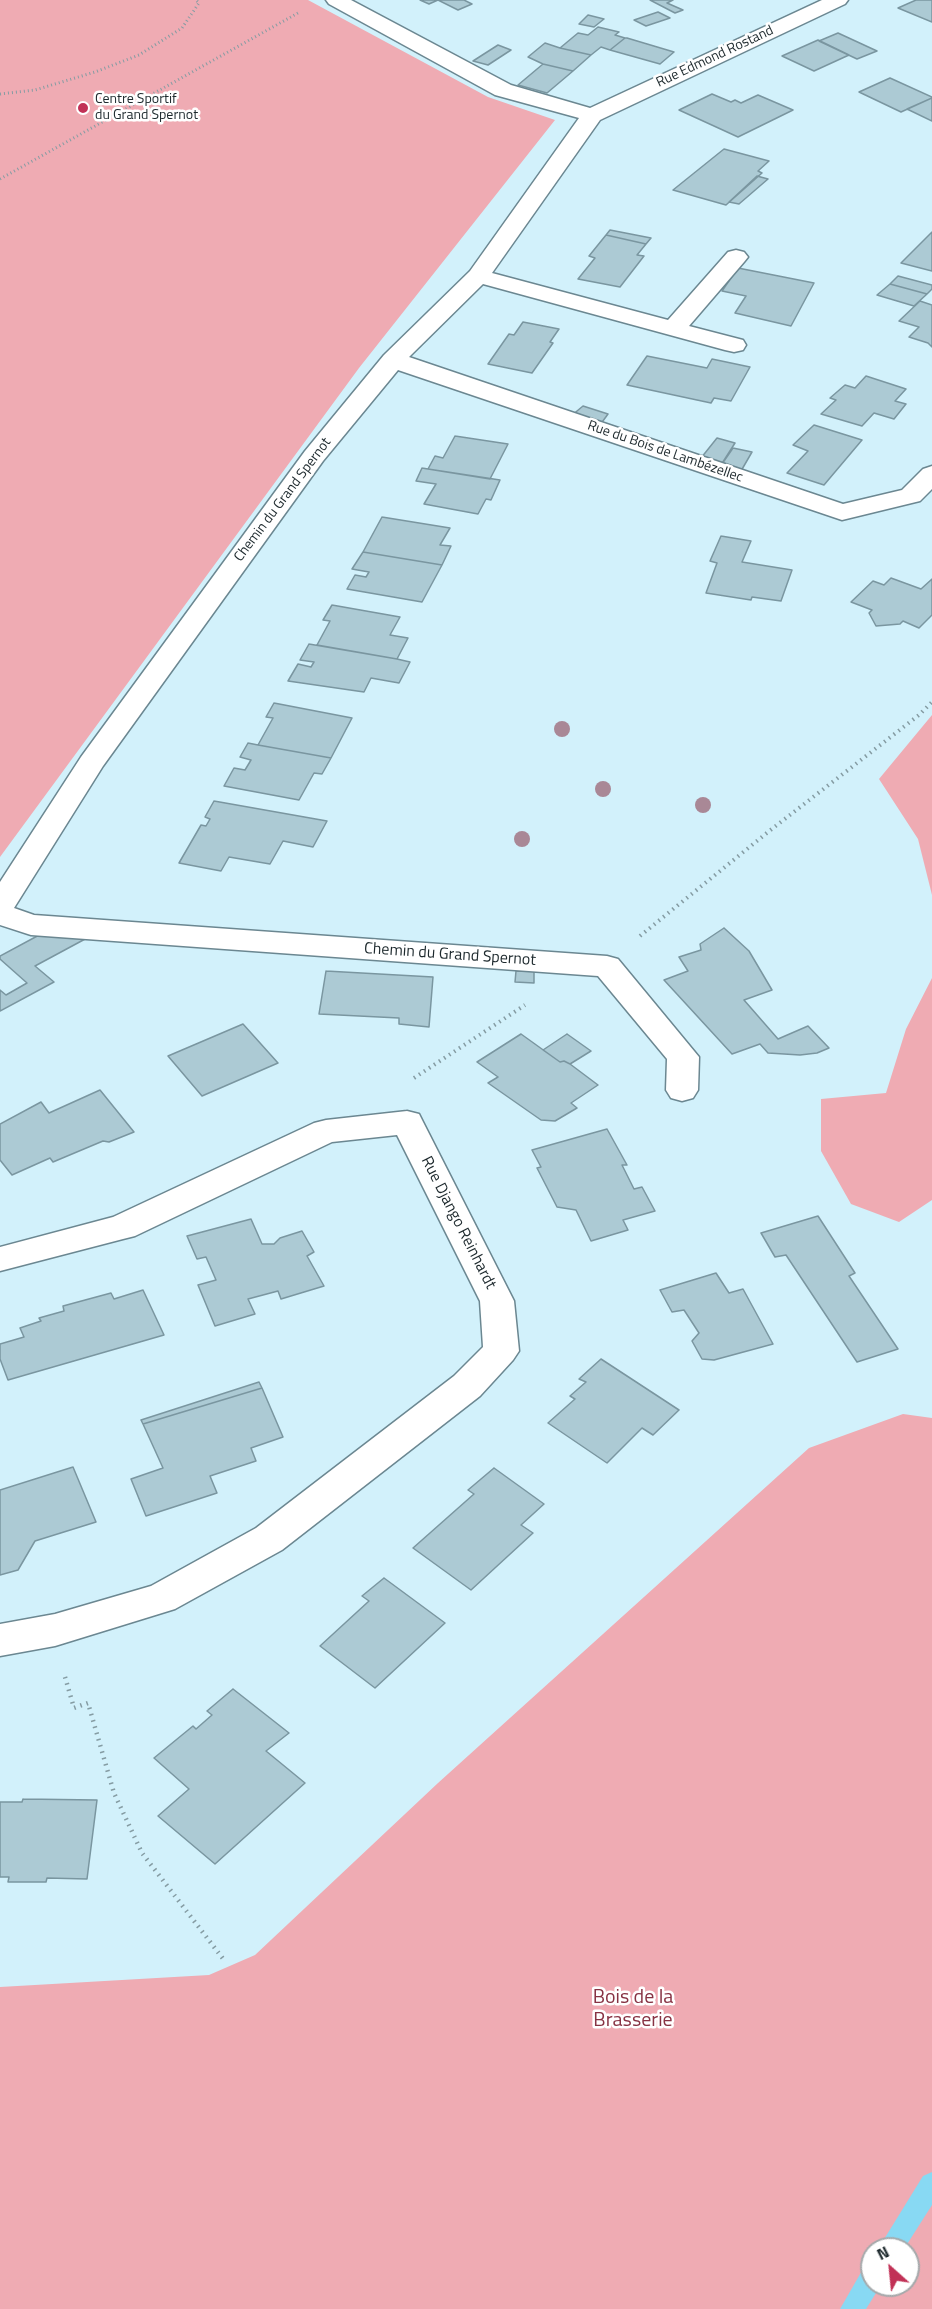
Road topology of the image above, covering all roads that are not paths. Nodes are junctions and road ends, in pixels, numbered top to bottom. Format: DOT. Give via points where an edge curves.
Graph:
graph roads {
  1 [pos="336,0"];
  2 [pos="838,0"];
  3 [pos="592,115"];
  4 [pos="736,257"];
  5 [pos="478,276"];
  6 [pos="675,327"];
  7 [pos="734,345"];
  8 [pos="393,360"];
  9 [pos="932,474"];
  10 [pos="0,906"];
  11 [pos="0,914"];
  12 [pos="682,1090"];
  13 [pos="0,1259"];
  14 [pos="0,1640"];
  1 -- 3 [label="street" via="503,90"];
  2 -- 3 [label="street, Rue Edmond Rostand"];
  3 -- 5 [label="street, Chemin du Grand Spernot"];
  4 -- 6 [label="street"];
  5 -- 6 [label="street"];
  5 -- 8 [label="street, Chemin du Grand Spernot"];
  6 -- 7 [label="street"];
  8 -- 9 [label="street, Rue du Bois de Lambézellec" via="842,512 911,496"];
  8 -- 10 [label="street, Chemin du Grand Spernot" via="314,456 91,763"];
  11 -- 12 [label="street, Chemin du Grand Spernot" via="31,925 597,965 683,1057"];
  13 -- 14 [label="street, Rue Django Reinhardt" via="123,1227 326,1131 407,1122 497,1301 501,1351 467,1386 269,1539 162,1598 55,1630"];
}
